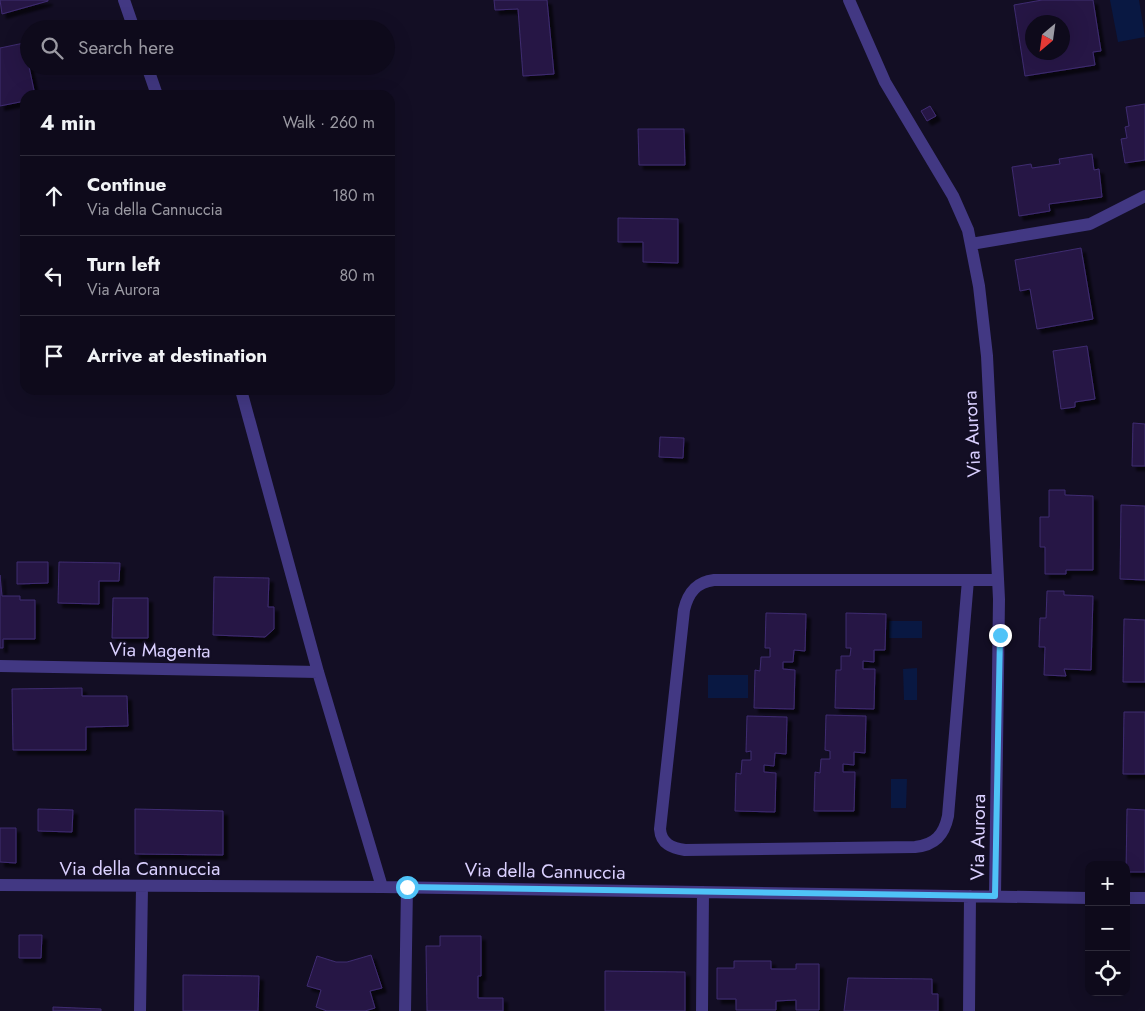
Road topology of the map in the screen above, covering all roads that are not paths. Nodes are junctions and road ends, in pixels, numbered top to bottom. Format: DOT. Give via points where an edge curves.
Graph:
graph roads {
  1 [pos="124,0"];
  2 [pos="849,0"];
  3 [pos="131,20"];
  4 [pos="150,75"];
  5 [pos="155,90"];
  6 [pos="1145,196"];
  7 [pos="971,244"];
  8 [pos="242,395"];
  9 [pos="968,580"];
  10 [pos="998,580"];
  11 [pos="0,666"];
  12 [pos="318,672"];
  13 [pos="0,885"];
  14 [pos="142,887"];
  15 [pos="382,887"];
  16 [pos="407,887"];
  17 [pos="703,892"];
  18 [pos="970,896"];
  19 [pos="995,896"];
  20 [pos="1085,898"];
  21 [pos="1130,898"];
  22 [pos="1145,898"];
  23 [pos="140,1011"];
  24 [pos="404,1011"];
  25 [pos="702,1011"];
  26 [pos="969,1011"];
  1 -- 3 [label="street"];
  2 -- 7 [label="street, Via Aurora" via="885,82 954,196"];
  4 -- 5 [label="street"];
  6 -- 7 [label="street" via="1090,224"];
  7 -- 10 [label="street, Via Aurora" via="986,335"];
  8 -- 12 [label="street"];
  9 -- 9 [label="street" via="948,816 939,838 928,845 915,847 685,850 673,848 663,840 660,829 684,610 694,588 714,580"];
  9 -- 10 [label="street"];
  10 -- 19 [label="street, Via Aurora" via="1000,635"];
  11 -- 12 [label="street, Via Magenta"];
  12 -- 15 [label="street"];
  13 -- 14 [label="street, Via della Cannuccia"];
  14 -- 15 [label="street, Via della Cannuccia"];
  14 -- 23 [label="street"];
  15 -- 16 [label="street, Via della Cannuccia"];
  16 -- 17 [label="street, Via della Cannuccia"];
  16 -- 24 [label="street"];
  17 -- 18 [label="street, Via della Cannuccia"];
  17 -- 25 [label="street"];
  18 -- 19 [label="street, Via della Cannuccia"];
  18 -- 26 [label="street"];
  19 -- 20 [label="street, Via della Cannuccia"];
  21 -- 22 [label="street"];
}
